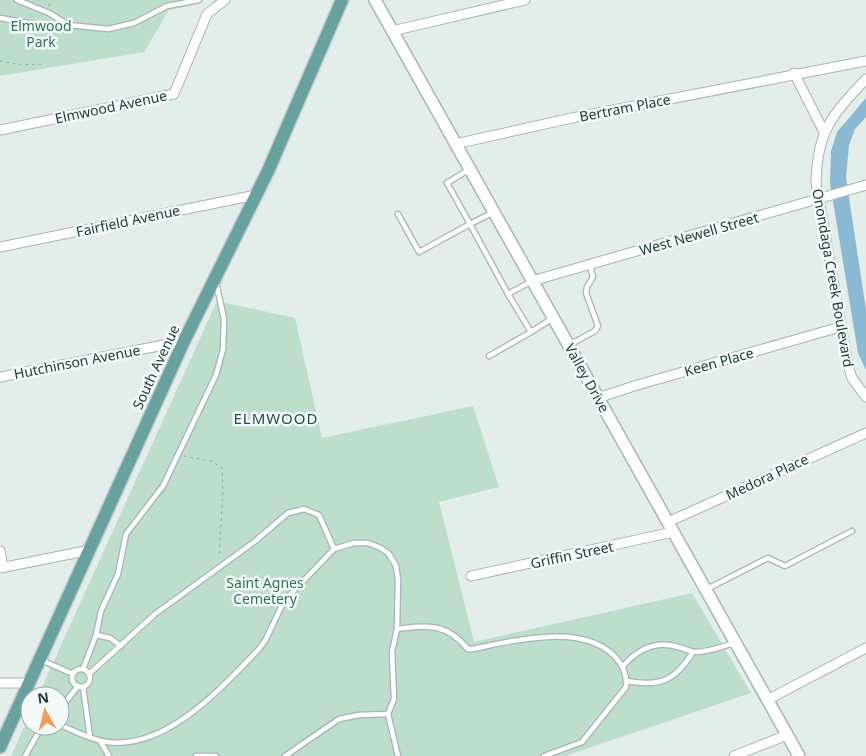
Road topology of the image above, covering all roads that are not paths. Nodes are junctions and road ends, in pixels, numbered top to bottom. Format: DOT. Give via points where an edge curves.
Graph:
graph roads {
  1 [pos="18,0"];
  2 [pos="199,0"];
  3 [pos="225,0"];
  4 [pos="342,0"];
  5 [pos="375,0"];
  6 [pos="525,0"];
  7 [pos="215,3"];
  8 [pos="0,18"];
  9 [pos="69,25"];
  10 [pos="392,31"];
  11 [pos="866,60"];
  12 [pos="794,73"];
  13 [pos="866,79"];
  14 [pos="0,130"];
  15 [pos="824,132"];
  16 [pos="455,144"];
  17 [pos="470,169"];
  18 [pos="866,185"];
  19 [pos="256,195"];
  20 [pos="818,199"];
  21 [pos="494,212"];
  22 [pos="398,214"];
  23 [pos="470,224"];
  24 [pos="0,247"];
  25 [pos="590,265"];
  26 [pos="215,279"];
  27 [pos="532,281"];
  28 [pos="508,294"];
  29 [pos="553,318"];
  30 [pos="840,326"];
  31 [pos="531,332"];
  32 [pos="184,341"];
  33 [pos="568,345"];
  34 [pos="489,356"];
  35 [pos="0,377"];
  36 [pos="866,397"];
  37 [pos="598,398"];
  38 [pos="866,433"];
  39 [pos="670,527"];
  40 [pos="852,531"];
  41 [pos="90,550"];
  42 [pos="334,550"];
  43 [pos="0,551"];
  44 [pos="2,568"];
  45 [pos="471,576"];
  46 [pos="706,590"];
  47 [pos="398,628"];
  48 [pos="96,635"];
  49 [pos="735,642"];
  50 [pos="122,646"];
  51 [pos="866,648"];
  52 [pos="693,652"];
  53 [pos="39,660"];
  54 [pos="623,666"];
  55 [pos="83,669"];
  56 [pos="73,674"];
  57 [pos="89,674"];
  58 [pos="627,680"];
  59 [pos="0,684"];
  60 [pos="28,684"];
  61 [pos="80,687"];
  62 [pos="70,698"];
  63 [pos="767,700"];
  64 [pos="388,714"];
  65 [pos="70,729"];
  66 [pos="787,735"];
  67 [pos="36,736"];
  68 [pos="90,737"];
  69 [pos="100,741"];
  70 [pos="0,747"];
  71 [pos="25,756"];
  72 [pos="109,756"];
  73 [pos="196,756"];
  74 [pos="216,756"];
  75 [pos="286,756"];
  76 [pos="398,756"];
  77 [pos="544,756"];
  78 [pos="734,756"];
  79 [pos="799,756"];
  1 -- 9 [label="lane"];
  2 -- 9 [label="lane" via="167,6 134,23 108,29"];
  3 -- 7 [label="street, Elmwood Avenue"];
  4 -- 19 [label="main road, South Avenue"];
  5 -- 10 [label="main road, Valley Drive"];
  6 -- 10 [label="street"];
  7 -- 14 [label="street, Elmwood Avenue" via="207,14 174,94"];
  8 -- 9 [label="lane" via="51,26"];
  10 -- 16 [label="main road, Valley Drive"];
  11 -- 12 [label="street, Bertram Place"];
  12 -- 15 [label="street"];
  12 -- 16 [label="street, Bertram Place"];
  13 -- 15 [label="street, Onondaga Creek Boulevard" via="832,117"];
  15 -- 20 [label="street, Onondaga Creek Boulevard" via="816,165"];
  16 -- 17 [label="main road, Valley Drive"];
  17 -- 21 [label="main road, Valley Drive"];
  17 -- 23 [label="lane" via="447,183"];
  18 -- 20 [label="street, West Newell Street"];
  19 -- 24 [label="street, Fairfield Avenue"];
  19 -- 26 [label="main road, South Avenue"];
  20 -- 25 [label="street, West Newell Street"];
  20 -- 30 [label="street, Onondaga Creek Boulevard"];
  21 -- 23 [label="lane"];
  21 -- 27 [label="main road, Valley Drive"];
  22 -- 23 [label="lane" via="419,252"];
  23 -- 28 [label="lane"];
  25 -- 27 [label="street, West Newell Street"];
  25 -- 33 [label="lane" via="593,277 586,293 598,326 595,331"];
  26 -- 32 [label="main road, South Avenue"];
  26 -- 48 [label="lane" via="222,305 223,349 216,375 162,486 126,534 118,574 100,610"];
  27 -- 28 [label="lane"];
  27 -- 29 [label="main road, Valley Drive"];
  28 -- 31 [label="lane"];
  29 -- 31 [label="lane"];
  29 -- 33 [label="main road, Valley Drive"];
  30 -- 36 [label="street, Onondaga Creek Boulevard" via="852,378"];
  30 -- 37 [label="street, Keen Place"];
  31 -- 34 [label="lane"];
  32 -- 35 [label="street, Hutchinson Avenue"];
  32 -- 41 [label="main road, South Avenue"];
  33 -- 37 [label="main road, Valley Drive"];
  37 -- 39 [label="main road, Valley Drive"];
  38 -- 39 [label="street, Medora Place"];
  39 -- 45 [label="street, Griffin Street"];
  39 -- 46 [label="main road, Valley Drive"];
  40 -- 46 [label="lane" via="786,566 768,558"];
  41 -- 44 [label="street"];
  41 -- 53 [label="main road, South Avenue"];
  42 -- 47 [label="lane" via="354,543 368,543 389,554 396,566 398,580"];
  42 -- 50 [label="lane" via="319,515 304,509 288,513 254,542 154,614"];
  42 -- 69 [label="lane" via="284,601 259,649 197,710 156,733 116,743"];
  43 -- 44 [label="street"];
  46 -- 49 [label="main road, Valley Drive"];
  47 -- 54 [label="lane" via="449,630 468,649 574,637 604,647"];
  47 -- 64 [label="lane" via="392,652 394,699"];
  48 -- 50 [label="lane" via="110,638"];
  48 -- 55 [label="lane"];
  49 -- 52 [label="lane"];
  49 -- 63 [label="main road, Valley Drive"];
  50 -- 57 [label="lane"];
  51 -- 63 [label="street"];
  52 -- 54 [label="lane" via="663,644 649,646"];
  52 -- 58 [label="lane" via="681,671 670,679 650,683"];
  53 -- 56 [label="lane"];
  53 -- 60 [label="main road, South Avenue"];
  54 -- 58 [label="lane"];
  55 -- 56 [label="lane"];
  55 -- 57 [label="lane"];
  56 -- 61 [label="lane" via="72,680"];
  57 -- 61 [label="lane" via="90,681"];
  58 -- 77 [label="lane" via="626,687 582,742"];
  59 -- 60 [label="street"];
  60 -- 70 [label="main road, South Avenue"];
  61 -- 62 [label="lane"];
  61 -- 68 [label="lane"];
  63 -- 66 [label="main road, Valley Drive"];
  64 -- 75 [label="lane" via="359,715 339,720"];
  64 -- 76 [label="lane"];
  65 -- 68 [label="lane"];
  66 -- 78 [label="street"];
  66 -- 79 [label="main road, Valley Drive"];
  67 -- 71 [label="lane"];
  68 -- 69 [label="lane"];
  69 -- 72 [label="lane"];
  73 -- 74 [label="lane"];
}
